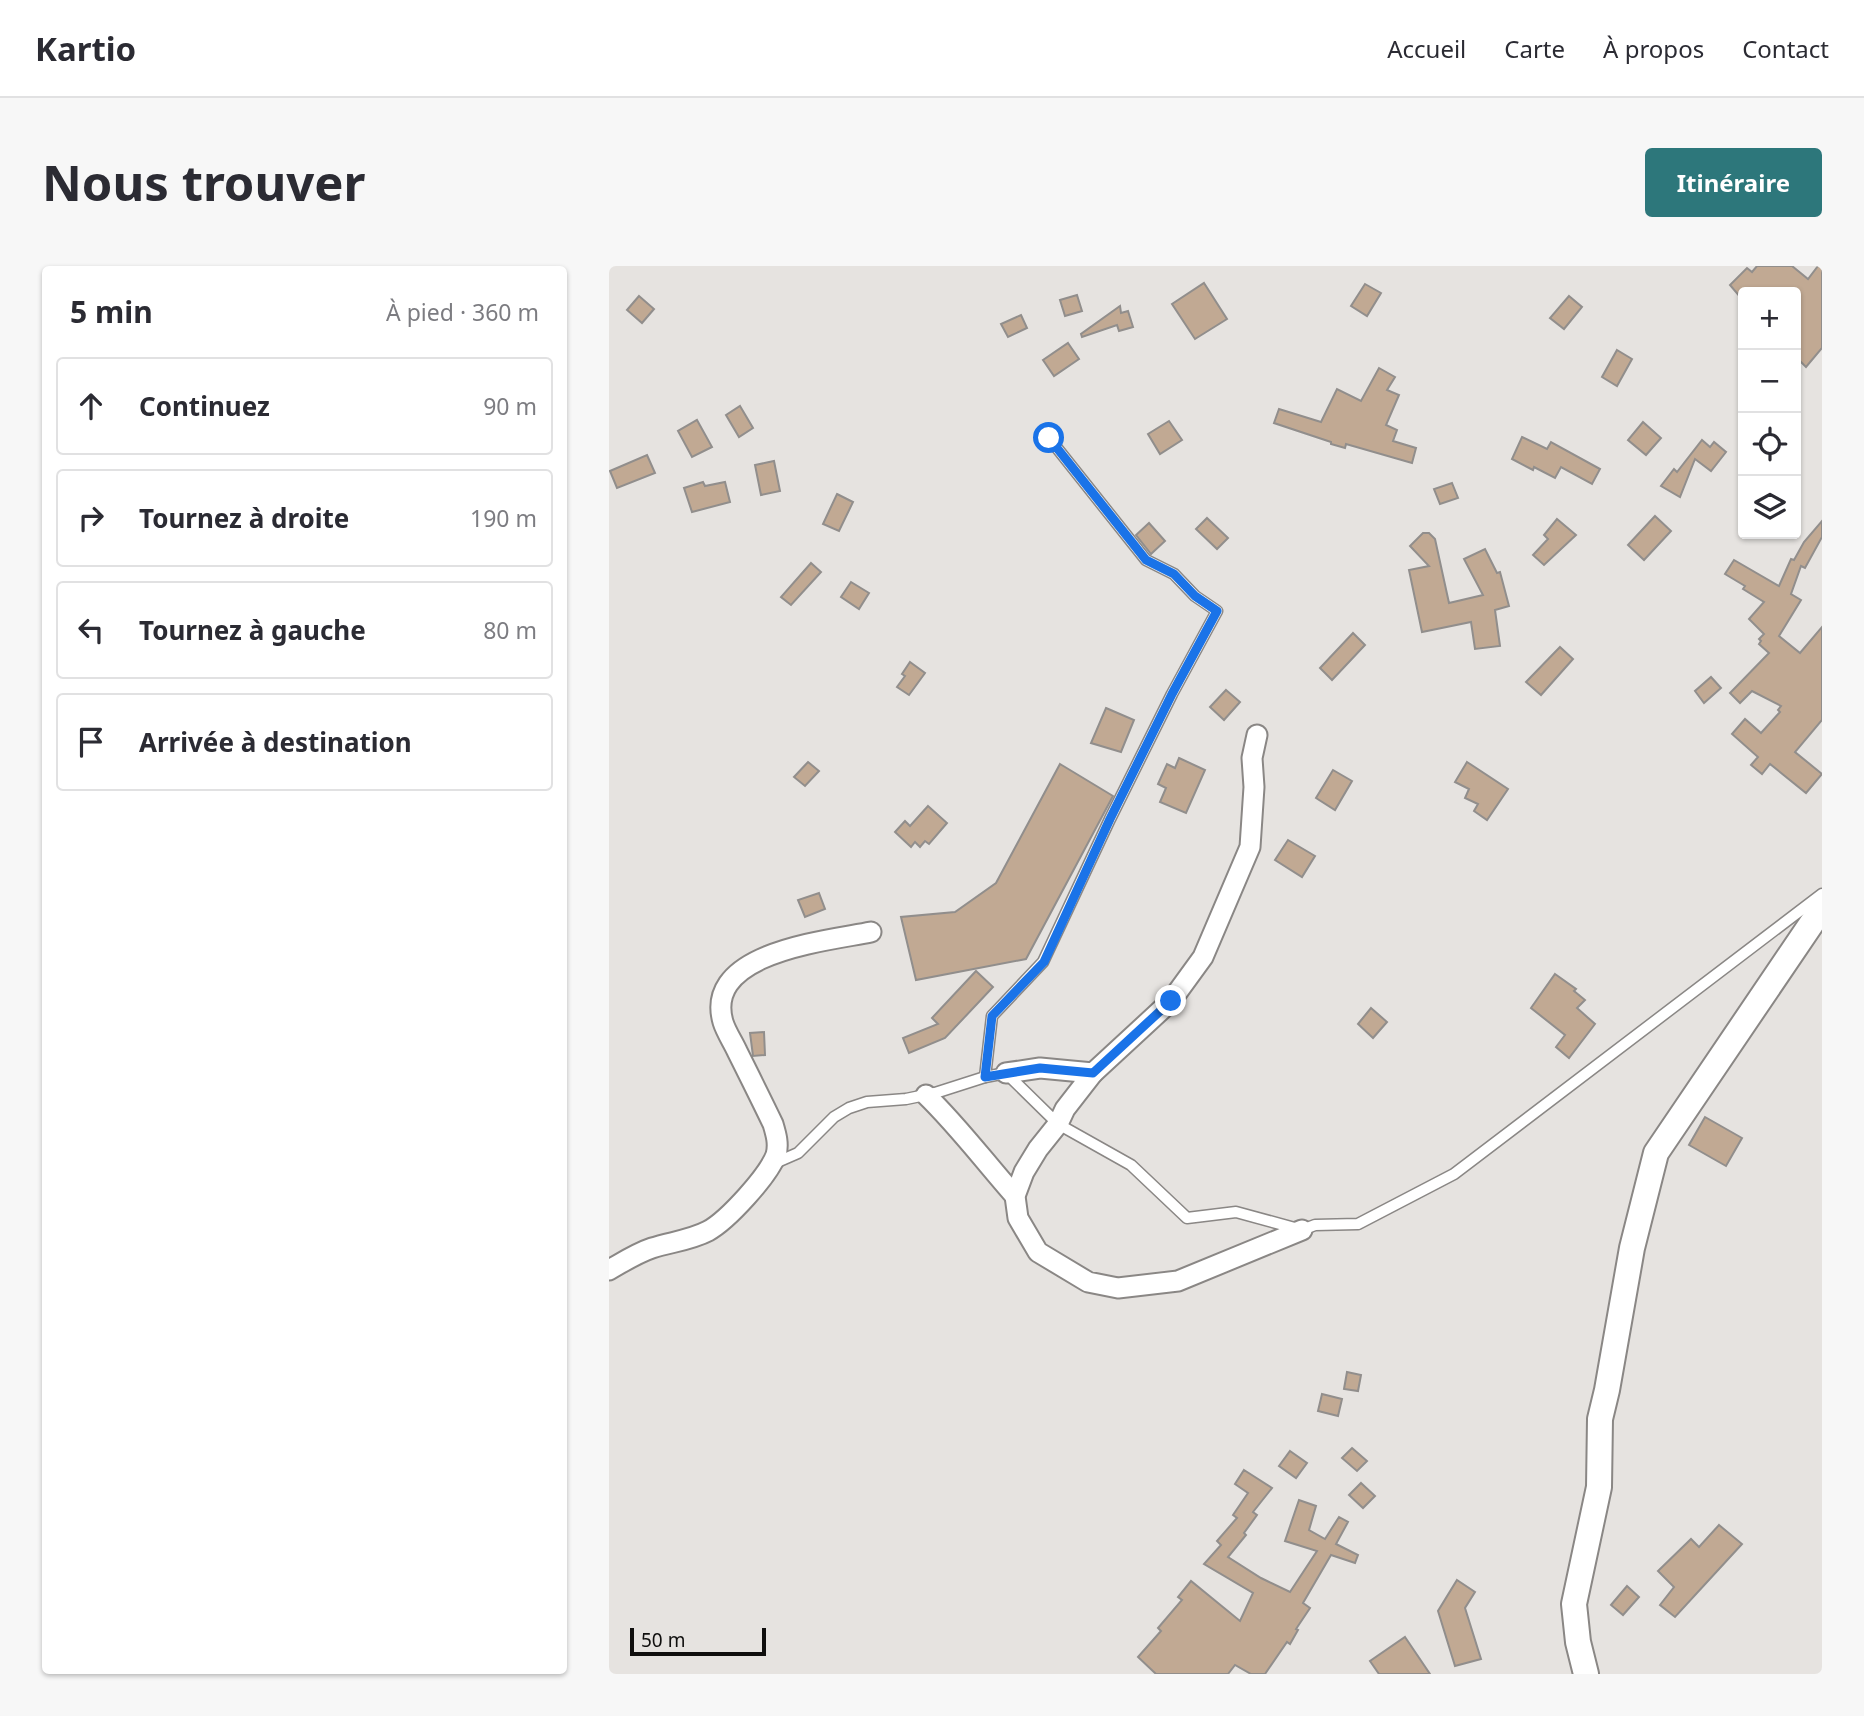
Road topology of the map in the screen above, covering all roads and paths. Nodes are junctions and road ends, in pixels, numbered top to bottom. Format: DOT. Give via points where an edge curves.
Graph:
graph roads {
  1 [pos="1049,438"];
  2 [pos="1257,735"];
  3 [pos="1822,894"];
  4 [pos="1822,908"];
  5 [pos="871,932"];
  6 [pos="1006,1073"];
  7 [pos="1093,1073"];
  8 [pos="985,1077"];
  9 [pos="926,1095"];
  10 [pos="1058,1124"];
  11 [pos="769,1166"];
  12 [pos="1015,1196"];
  13 [pos="1302,1230"];
  14 [pos="609,1269"];
  15 [pos="1586,1674"];
  1 -- 8 [label="lane" via="1146,560 1174,574 1217,611 1110,819 1044,962 992,1016"];
  2 -- 7 [label="street" via="1252,758 1250,847 1203,957 1171,1001"];
  3 -- 13 [label="lane" via="1454,1174 1358,1224 1315,1225"];
  4 -- 15 [label="street" via="1656,1153 1632,1248 1600,1419 1599,1487 1574,1604"];
  5 -- 11 [label="street" via="768,955 735,976 726,988 721,1003 723,1022 777,1137 776,1154"];
  6 -- 7 [label="street" via="1040,1068"];
  6 -- 8 [label="lane"];
  6 -- 10 [label="lane"];
  7 -- 10 [label="street"];
  8 -- 9 [label="lane"];
  9 -- 11 [label="lane" via="849,1108 798,1153"];
  9 -- 12 [label="street"];
  10 -- 12 [label="street" via="1031,1160"];
  10 -- 13 [label="lane" via="1131,1165 1187,1218 1236,1212"];
  11 -- 14 [label="street" via="760,1181 709,1230 650,1249"];
  12 -- 13 [label="street" via="1018,1218 1038,1252 1088,1282 1118,1287 1178,1281"];
}
